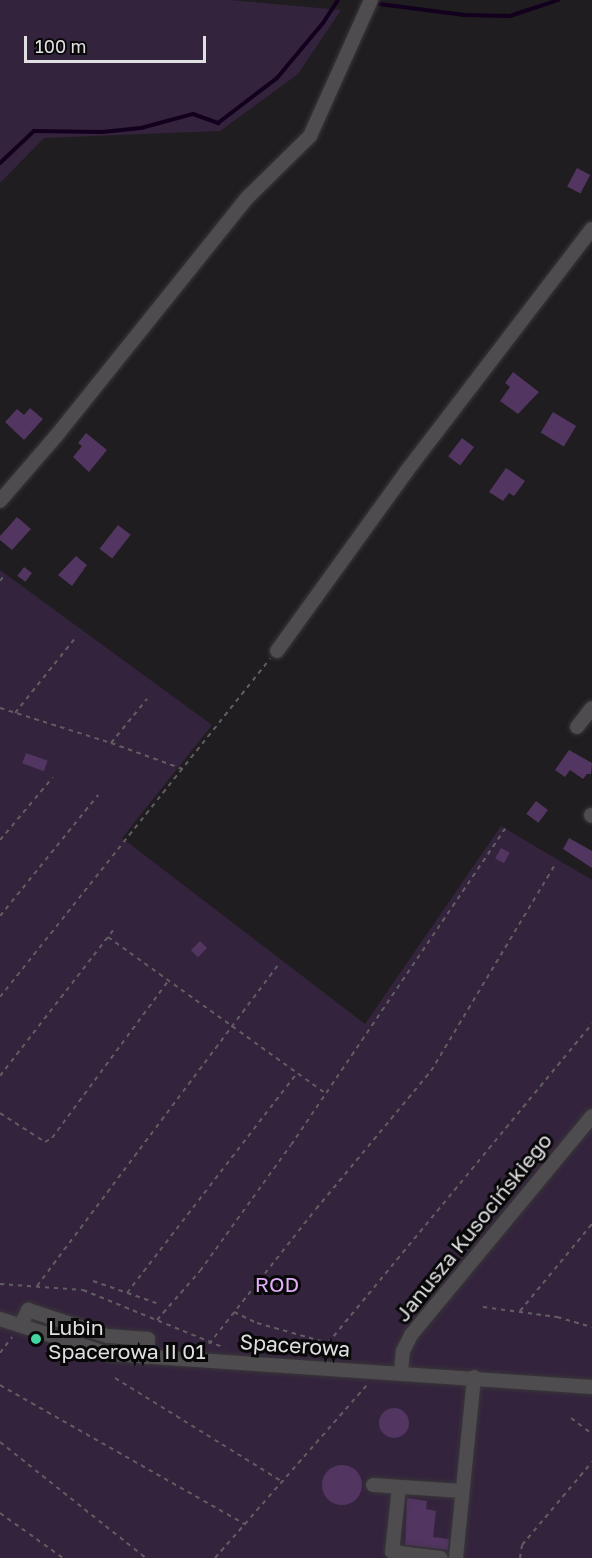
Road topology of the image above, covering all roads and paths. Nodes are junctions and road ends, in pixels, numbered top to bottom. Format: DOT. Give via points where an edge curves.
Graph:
graph roads {
  1 [pos="371,0"];
  2 [pos="592,230"];
  3 [pos="0,501"];
  4 [pos="3,577"];
  5 [pos="0,581"];
  6 [pos="76,637"];
  7 [pos="277,651"];
  8 [pos="147,699"];
  9 [pos="0,708"];
  10 [pos="592,708"];
  11 [pos="15,713"];
  12 [pos="577,728"];
  13 [pos="111,743"];
  14 [pos="183,769"];
  15 [pos="53,777"];
  16 [pos="98,795"];
  17 [pos="505,829"];
  18 [pos="0,840"];
  19 [pos="556,863"];
  20 [pos="0,916"];
  21 [pos="114,929"];
  22 [pos="108,938"];
  23 [pos="279,964"];
  24 [pos="168,980"];
  25 [pos="0,997"];
  26 [pos="592,1024"];
  27 [pos="232,1028"];
  28 [pos="297,1073"];
  29 [pos="0,1076"];
  30 [pos="324,1092"];
  31 [pos="0,1113"];
  32 [pos="592,1116"];
  33 [pos="592,1224"];
  34 [pos="93,1281"];
  35 [pos="0,1284"];
  36 [pos="37,1286"];
  37 [pos="127,1293"];
  38 [pos="156,1304"];
  39 [pos="483,1307"];
  40 [pos="520,1311"];
  41 [pos="234,1312"];
  42 [pos="0,1318"];
  43 [pos="157,1320"];
  44 [pos="21,1325"];
  45 [pos="592,1327"];
  46 [pos="328,1343"];
  47 [pos="209,1344"];
  48 [pos="235,1350"];
  49 [pos="0,1353"];
  50 [pos="329,1356"];
  51 [pos="375,1371"];
  52 [pos="401,1372"];
  53 [pos="474,1377"];
  54 [pos="115,1378"];
  55 [pos="0,1385"];
  56 [pos="592,1388"];
  57 [pos="571,1418"];
  58 [pos="592,1434"];
  59 [pos="0,1442"];
  60 [pos="592,1462"];
  61 [pos="283,1482"];
  62 [pos="373,1485"];
  63 [pos="399,1487"];
  64 [pos="462,1491"];
  65 [pos="0,1513"];
  66 [pos="245,1524"];
  67 [pos="63,1558"];
  68 [pos="146,1558"];
  69 [pos="215,1558"];
  70 [pos="441,1558"];
  71 [pos="456,1558"];
  72 [pos="520,1558"];
  1 -- 3 [label="street" via="310,136 248,197"];
  2 -- 7 [label="street" via="406,472"];
  4 -- 5 [label="path"];
  6 -- 11 [label="path"];
  7 -- 14 [label="path"];
  8 -- 13 [label="path"];
  9 -- 11 [label="path"];
  10 -- 12 [label="street"];
  11 -- 13 [label="path"];
  13 -- 14 [label="path"];
  14 -- 25 [label="path"];
  15 -- 18 [label="path"];
  16 -- 20 [label="path"];
  17 -- 30 [label="path"];
  19 -- 41 [label="path" via="431,1071"];
  21 -- 22 [label="path"];
  22 -- 24 [label="path"];
  22 -- 29 [label="path"];
  23 -- 27 [label="path"];
  24 -- 27 [label="path"];
  24 -- 31 [label="path" via="52,1138 45,1142"];
  26 -- 46 [label="path"];
  27 -- 28 [label="path"];
  27 -- 36 [label="path"];
  28 -- 30 [label="path"];
  28 -- 37 [label="path"];
  30 -- 43 [label="path" via="200,1272"];
  32 -- 52 [label="street, Janusza Kusocińskiego" via="411,1335 403,1351"];
  33 -- 40 [label="path"];
  34 -- 37 [label="path"];
  35 -- 36 [label="path"];
  36 -- 43 [label="path" via="83,1290"];
  37 -- 38 [label="path"];
  39 -- 40 [label="path"];
  40 -- 45 [label="path"];
  41 -- 46 [label="path" via="257,1323"];
  41 -- 47 [label="path"];
  42 -- 44 [label="street, Spacerowa"];
  43 -- 47 [label="path"];
  44 -- 49 [label="path"];
  44 -- 51 [label="street, Spacerowa" via="98,1351"];
  46 -- 50 [label="path" via="340,1357"];
  47 -- 48 [label="path"];
  51 -- 52 [label="street, Spacerowa"];
  51 -- 61 [label="path"];
  52 -- 53 [label="street, Spacerowa"];
  53 -- 56 [label="street, Spacerowa"];
  53 -- 64 [label="street"];
  54 -- 61 [label="path"];
  55 -- 66 [label="path"];
  57 -- 58 [label="path"];
  59 -- 68 [label="path"];
  60 -- 72 [label="path" via="522,1545"];
  61 -- 66 [label="path"];
  62 -- 63 [label="street"];
  63 -- 64 [label="street"];
  63 -- 70 [label="street" via="392,1552"];
  64 -- 71 [label="street"];
  65 -- 67 [label="path"];
  66 -- 69 [label="path"];
}
